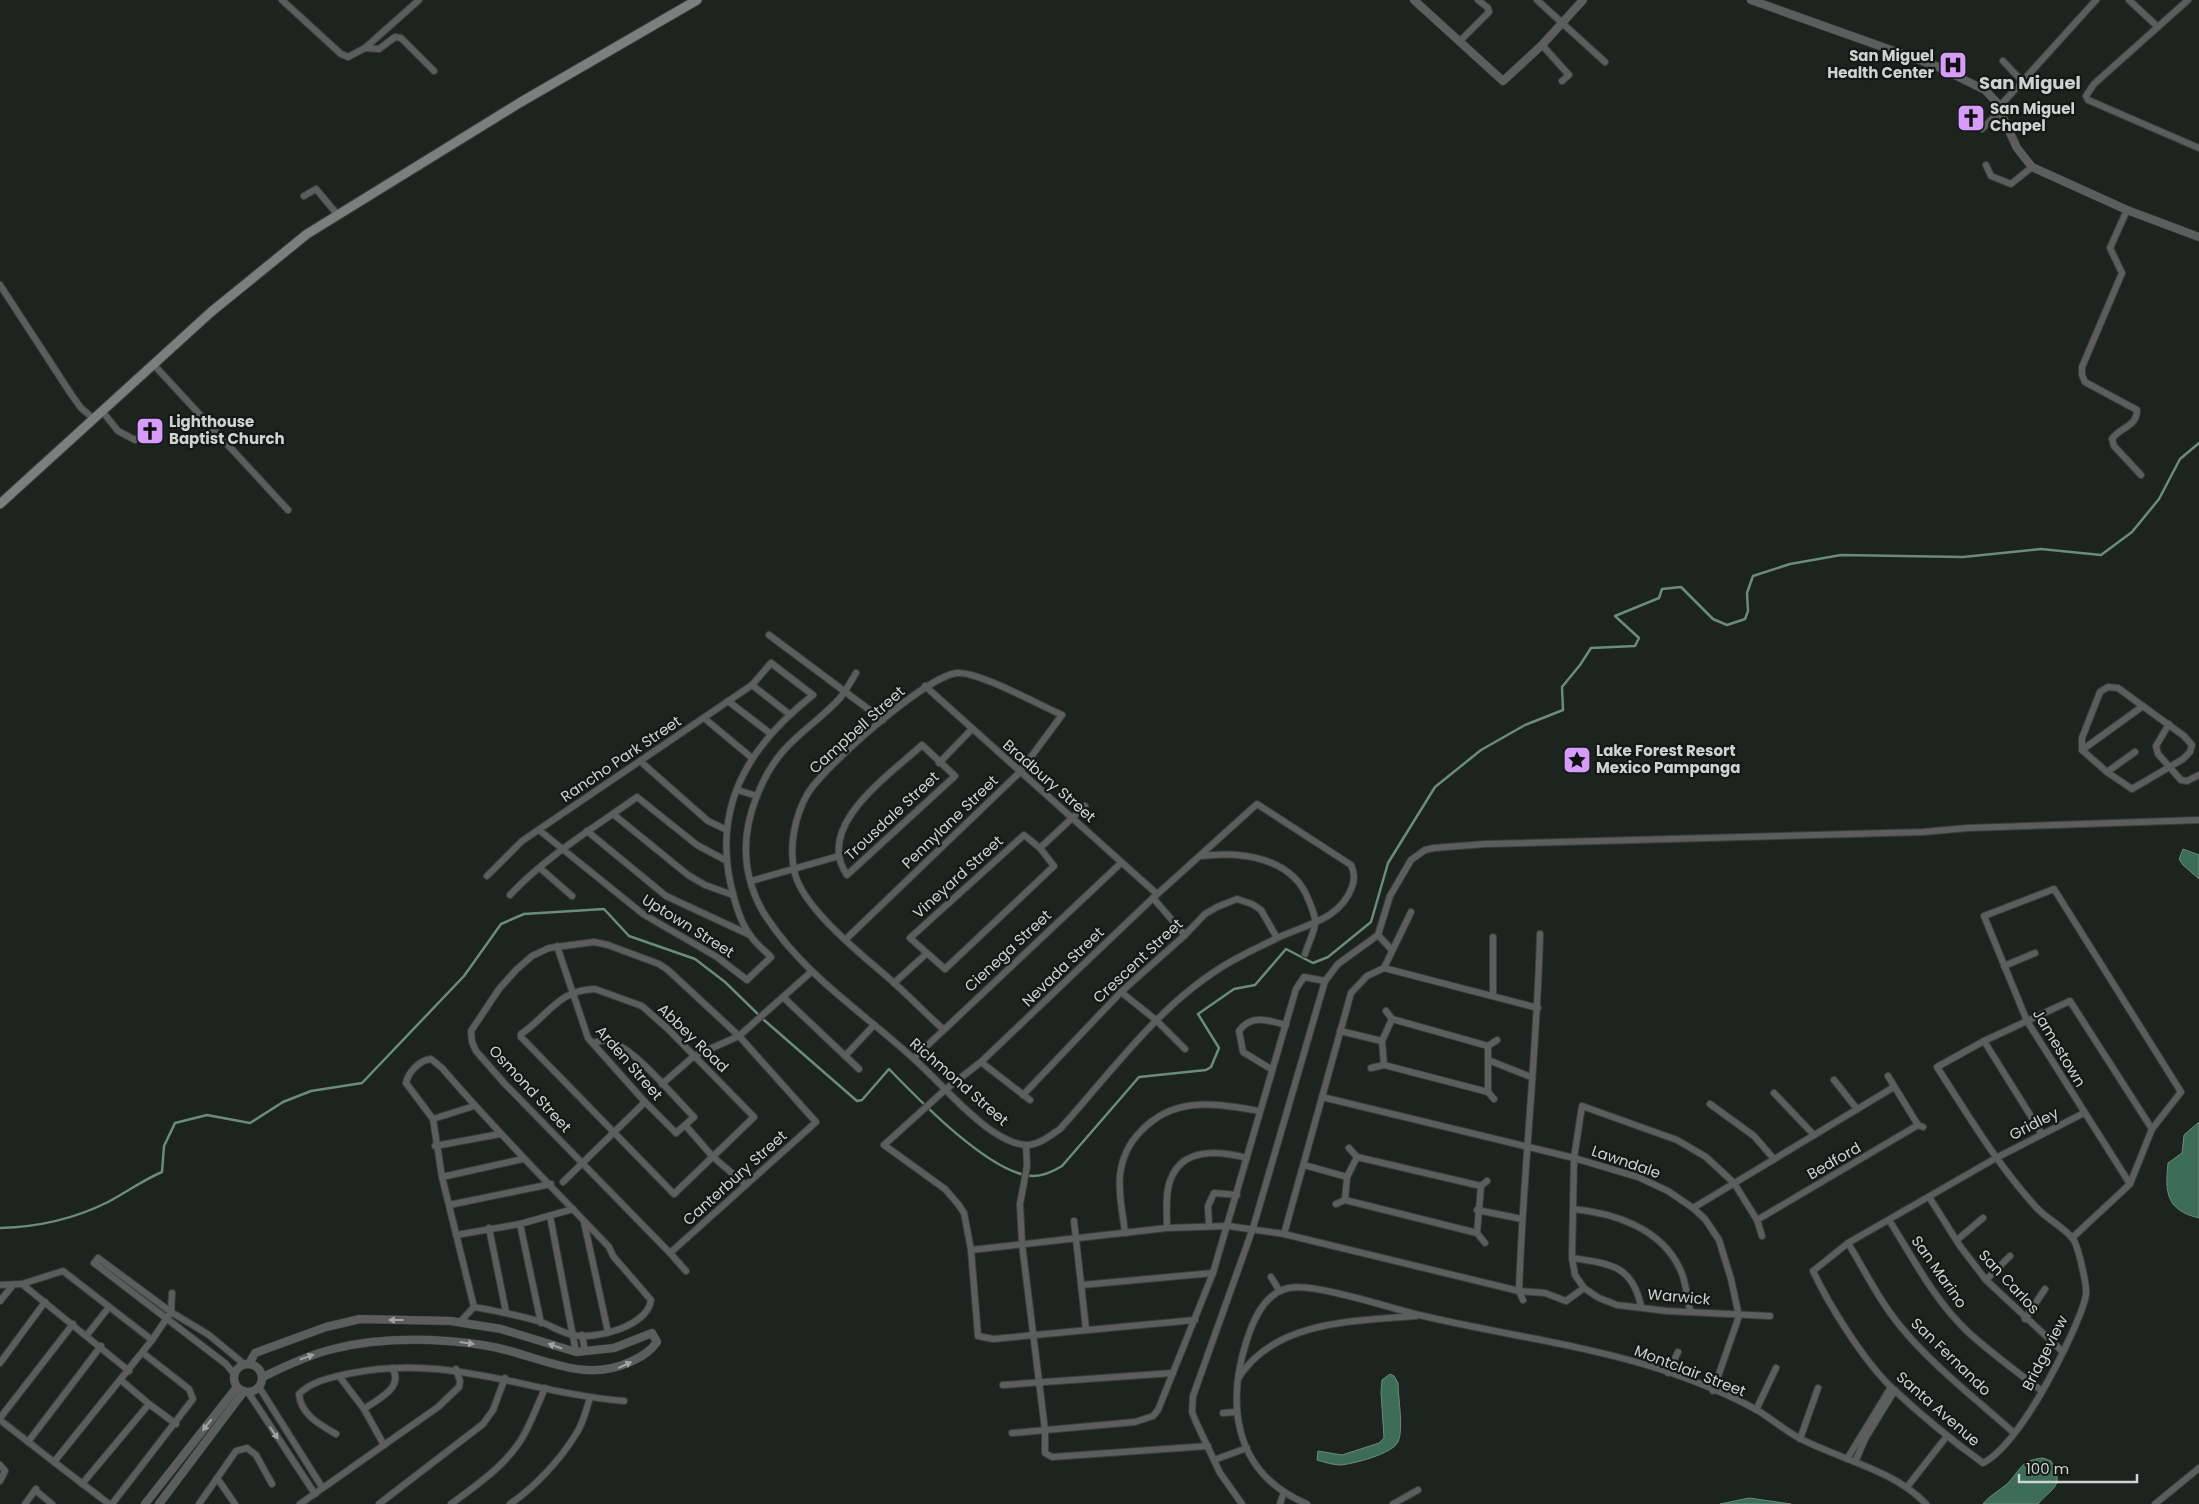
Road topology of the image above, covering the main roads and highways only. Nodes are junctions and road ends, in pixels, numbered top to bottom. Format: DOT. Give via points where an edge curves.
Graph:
graph roads {
  1 [pos="697,0"];
  2 [pos="0,504"];
  1 -- 2 [label="main road" via="521,102 307,234 211,312"];
}
